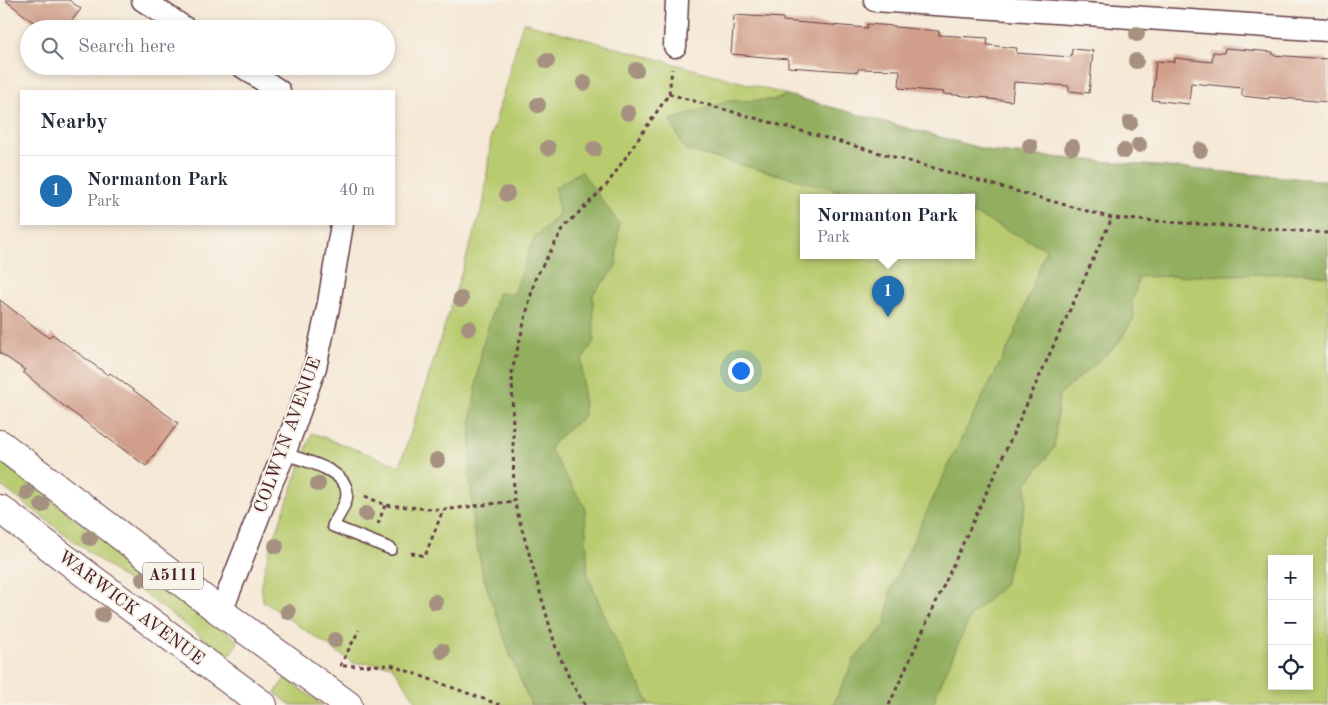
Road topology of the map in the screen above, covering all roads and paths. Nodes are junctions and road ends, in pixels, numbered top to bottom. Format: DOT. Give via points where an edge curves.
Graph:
graph roads {
  1 [pos="144,0"];
  2 [pos="677,0"];
  3 [pos="874,0"];
  4 [pos="173,20"];
  5 [pos="1328,30"];
  6 [pos="675,46"];
  7 [pos="255,75"];
  8 [pos="278,90"];
  9 [pos="1112,218"];
  10 [pos="342,225"];
  11 [pos="1328,234"];
  12 [pos="0,444"];
  13 [pos="284,454"];
  14 [pos="345,487"];
  15 [pos="514,501"];
  16 [pos="0,509"];
  17 [pos="443,510"];
  18 [pos="392,549"];
  19 [pos="221,612"];
  20 [pos="359,630"];
  21 [pos="263,705"];
  22 [pos="348,705"];
  23 [pos="500,705"];
  24 [pos="585,705"];
  25 [pos="888,705"];
  1 -- 4 [label="street"];
  2 -- 6 [label="street"];
  3 -- 5 [label="street"];
  7 -- 8 [label="street"];
  9 -- 11 [label="path"];
  9 -- 15 [label="path" via="669,94 606,186 564,227 535,279 512,371"];
  9 -- 25 [label="path"];
  10 -- 13 [label="street, COLWYN AVENUE" via="315,367"];
  12 -- 19 [label="highway, A5111"];
  13 -- 14 [label="lane" via="332,472"];
  13 -- 19 [label="street, COLWYN AVENUE"];
  14 -- 17 [label="path" via="385,506"];
  14 -- 18 [label="lane" via="346,500 333,526"];
  15 -- 17 [label="path"];
  15 -- 24 [label="path" via="556,648"];
  16 -- 21 [label="highway, WARWICK AVENUE / A5111"];
  17 -- 18 [label="path" via="425,556"];
  19 -- 22 [label="highway, A5111"];
  20 -- 23 [label="path" via="340,666 391,665"];
}
